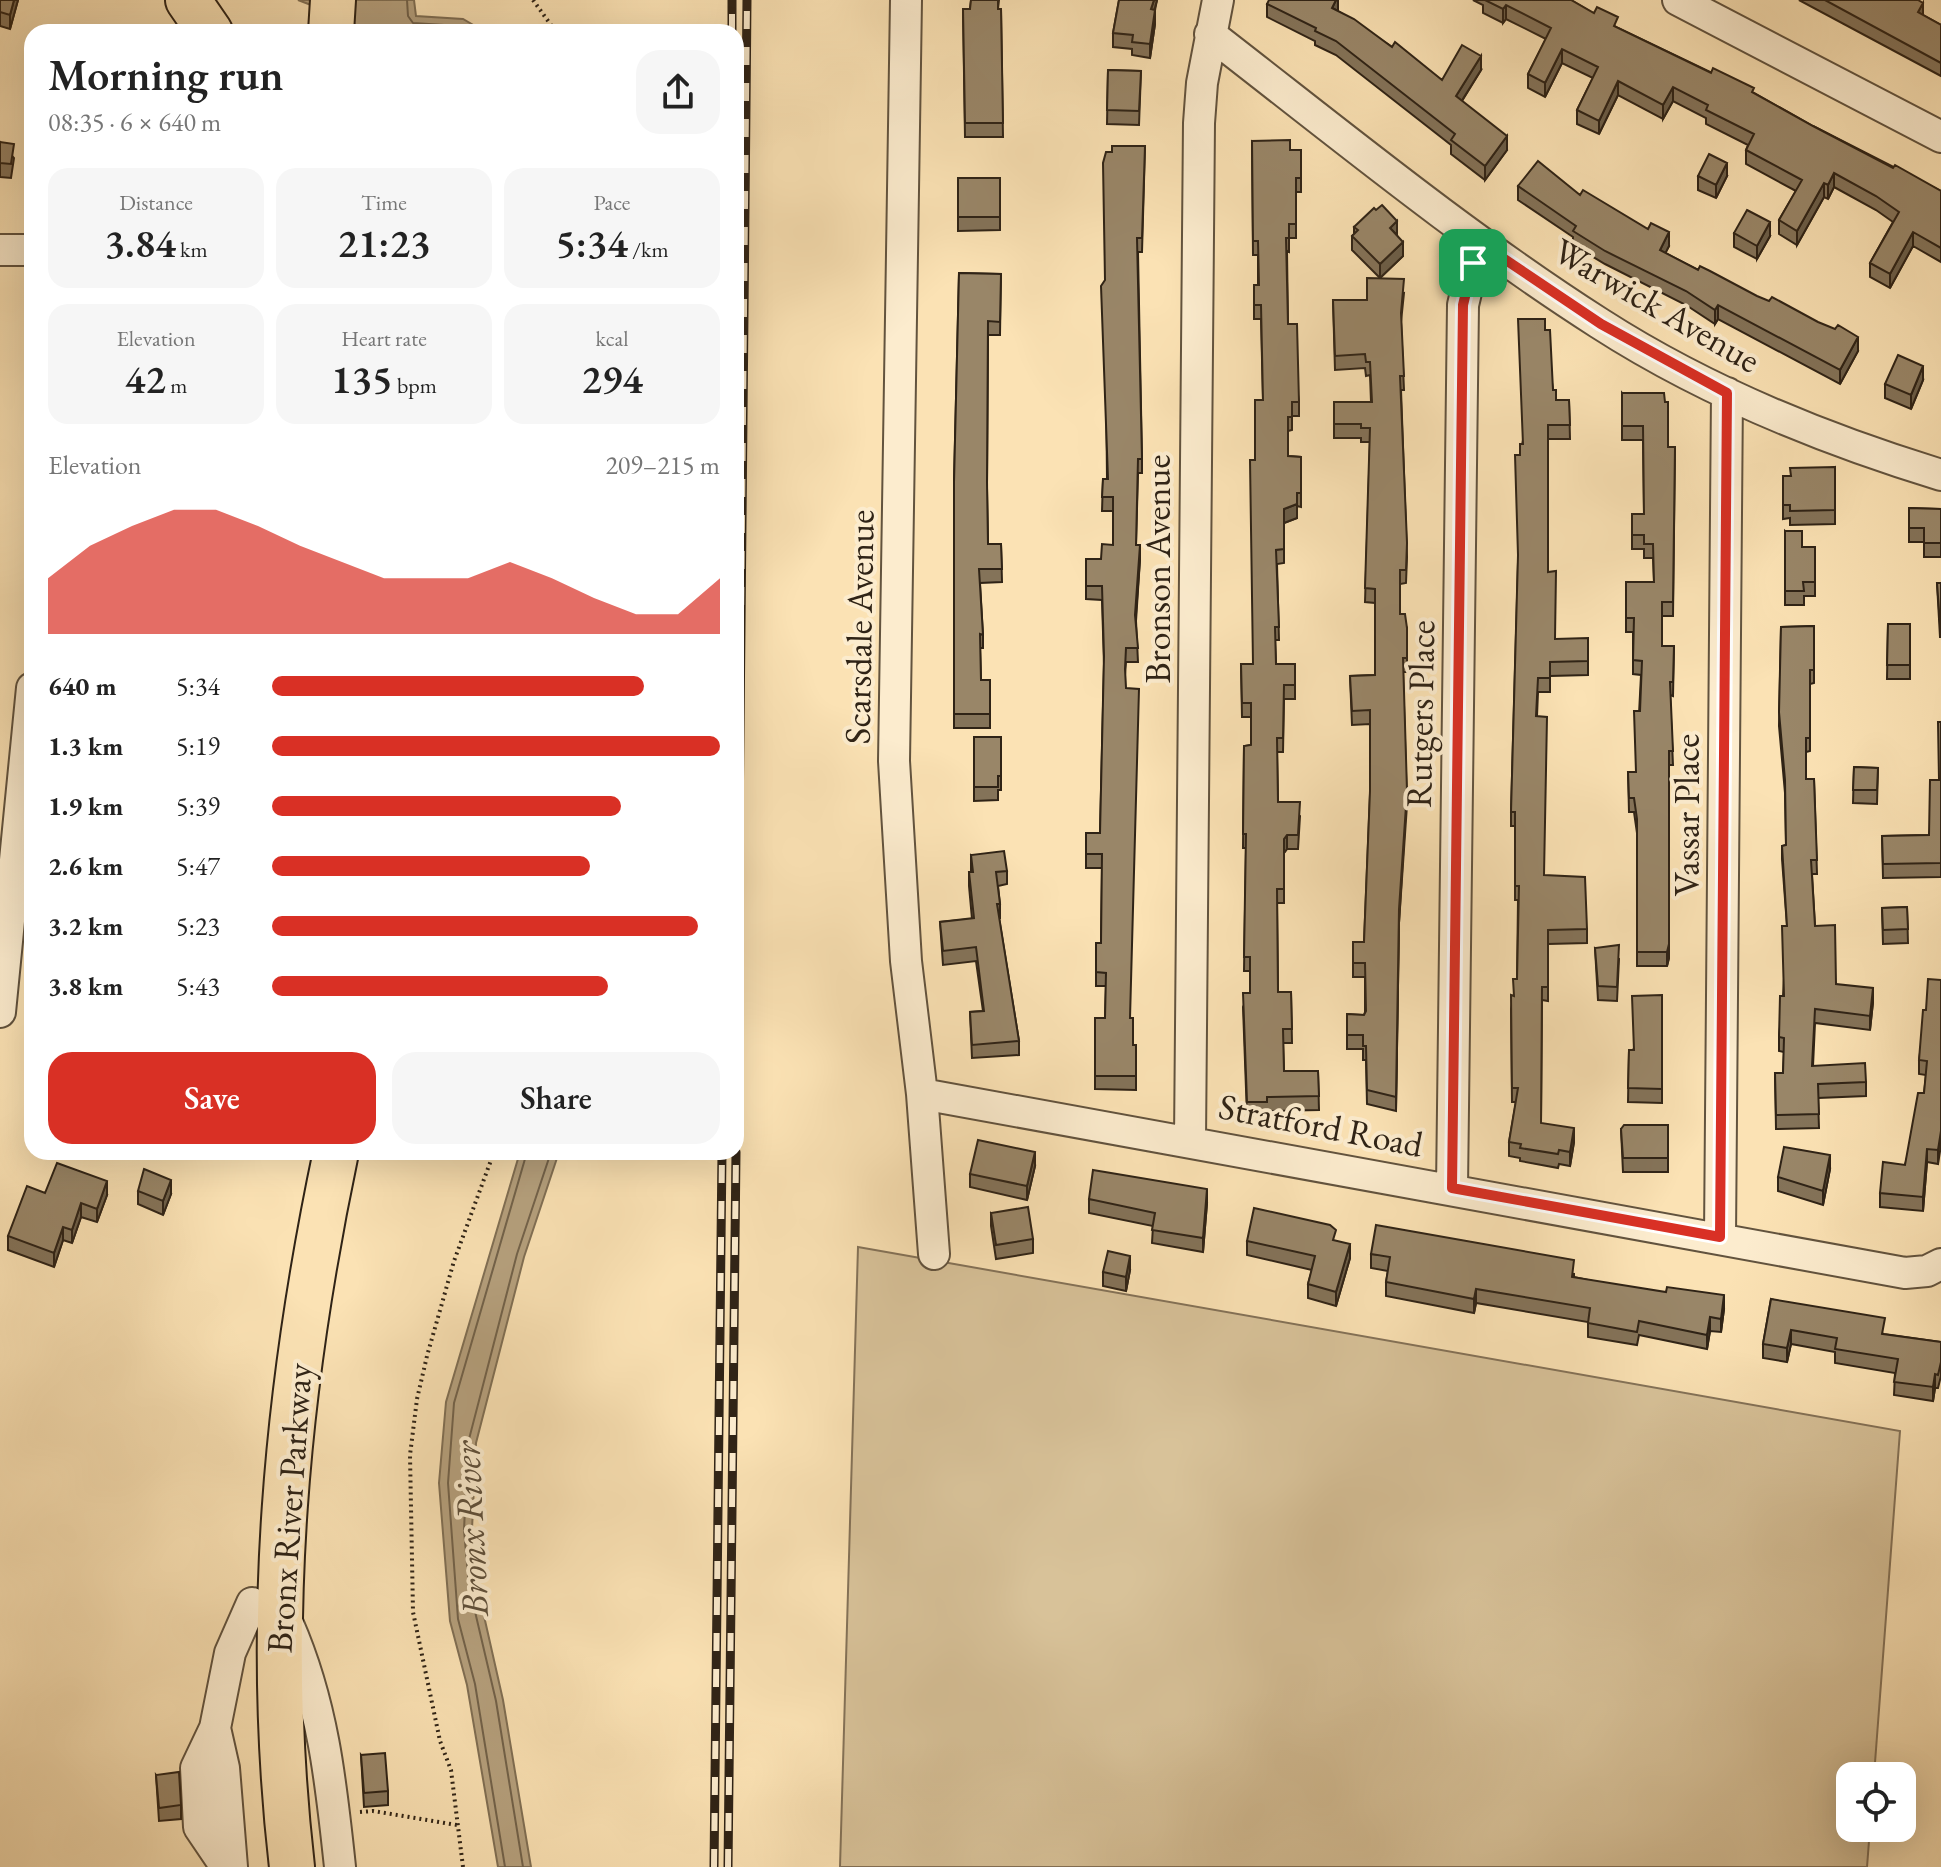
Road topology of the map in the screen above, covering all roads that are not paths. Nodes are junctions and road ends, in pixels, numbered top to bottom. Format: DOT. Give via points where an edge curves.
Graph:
graph roads {
  1 [pos="188,0"];
  2 [pos="906,0"];
  3 [pos="1218,0"];
  4 [pos="1678,0"];
  5 [pos="204,24"];
  6 [pos="1210,34"];
  7 [pos="1941,137"];
  8 [pos="1488,248"];
  9 [pos="0,250"];
  10 [pos="24,250"];
  11 [pos="1727,393"];
  12 [pos="1941,475"];
  13 [pos="24,769"];
  14 [pos="0,1012"];
  15 [pos="922,1094"];
  16 [pos="1190,1140"];
  17 [pos="308,1160"];
  18 [pos="335,1160"];
  19 [pos="1452,1188"];
  20 [pos="1720,1237"];
  21 [pos="934,1254"];
  22 [pos="1941,1265"];
  23 [pos="1941,1272"];
  24 [pos="265,1602"];
  25 [pos="229,1867"];
  26 [pos="265,1867"];
  27 [pos="292,1867"];
  28 [pos="340,1867"];
  1 -- 5 [label="highway"];
  2 -- 15 [label="street, Scarsdale Avenue" via="894,761 906,961"];
  3 -- 6 [label="street, Bronson Avenue"];
  4 -- 7 [label="street"];
  6 -- 8 [label="street, Warwick Avenue"];
  6 -- 16 [label="street, Bronson Avenue" via="1199,123"];
  8 -- 11 [label="street, Warwick Avenue" via="1601,324"];
  8 -- 19 [label="street, Rutgers Place" via="1473,263 1463,305"];
  9 -- 10 [label="street"];
  11 -- 12 [label="street, Warwick Avenue"];
  11 -- 20 [label="street, Vassar Place"];
  13 -- 14 [label="street"];
  15 -- 16 [label="street, Stratford Road"];
  15 -- 21 [label="street, Scarsdale Avenue"];
  16 -- 19 [label="street, Stratford Road"];
  17 -- 24 [label="highway, Bronx River Parkway" via="267,1384"];
  18 -- 24 [label="highway, Bronx River Parkway" via="295,1380"];
  19 -- 20 [label="street, Stratford Road"];
  20 -- 22 [label="street, Stratford Road" via="1905,1273"];
  22 -- 23 [label="street"];
  24 -- 25 [label="street" via="230,1653 215,1728 224,1768"];
  24 -- 26 [label="highway, Bronx River Parkway" via="254,1728"];
  24 -- 27 [label="highway, Bronx River Parkway"];
  24 -- 28 [label="street" via="299,1648 328,1753"];
}
